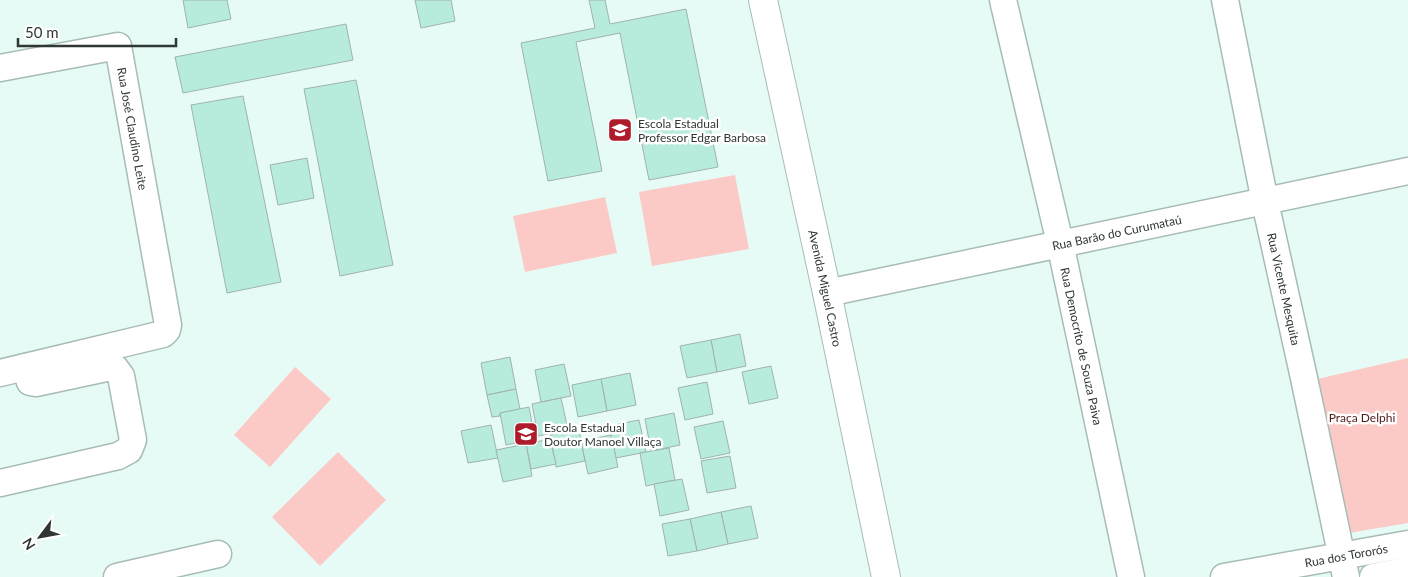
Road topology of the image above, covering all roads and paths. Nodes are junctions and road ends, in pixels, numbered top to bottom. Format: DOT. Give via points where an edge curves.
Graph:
graph roads {
  1 [pos="763,0"];
  2 [pos="1003,0"];
  3 [pos="1225,0"];
  4 [pos="0,68"];
  5 [pos="1408,171"];
  6 [pos="1264,202"];
  7 [pos="1060,243"];
  8 [pos="827,293"];
  9 [pos="12,370"];
  10 [pos="0,483"];
  11 [pos="1408,544"];
  12 [pos="218,554"];
  13 [pos="1344,566"];
  14 [pos="1408,570"];
  15 [pos="117,577"];
  16 [pos="886,577"];
  17 [pos="1130,577"];
  18 [pos="1224,577"];
  19 [pos="1373,577"];
  1 -- 8 [label="main road, Avenida Miguel Castro"];
  2 -- 7 [label="street, Rua Democrito de Souza Paiva"];
  3 -- 6 [label="street, Rua Vicente Mesquita"];
  4 -- 9 [label="street, Rua José Claudino Leite" via="118,46 168,322 162,334"];
  5 -- 6 [label="street, Rua Barão do Curumataú"];
  6 -- 7 [label="street, Rua Barão do Curumataú"];
  6 -- 13 [label="street, Rua Vicente Mesquita"];
  7 -- 8 [label="street, Rua Barão do Curumataú"];
  7 -- 17 [label="street, Rua Democrito de Souza Paiva"];
  8 -- 16 [label="main road, Avenida Miguel Castro"];
  9 -- 10 [label="street" via="36,383 115,368 120,376 133,440 129,450 118,456"];
  11 -- 13 [label="street, Rua dos Tororós"];
  12 -- 15 [label="street"];
  13 -- 18 [label="street, Rua dos Tororós"];
  14 -- 19 [label="street"];
}
